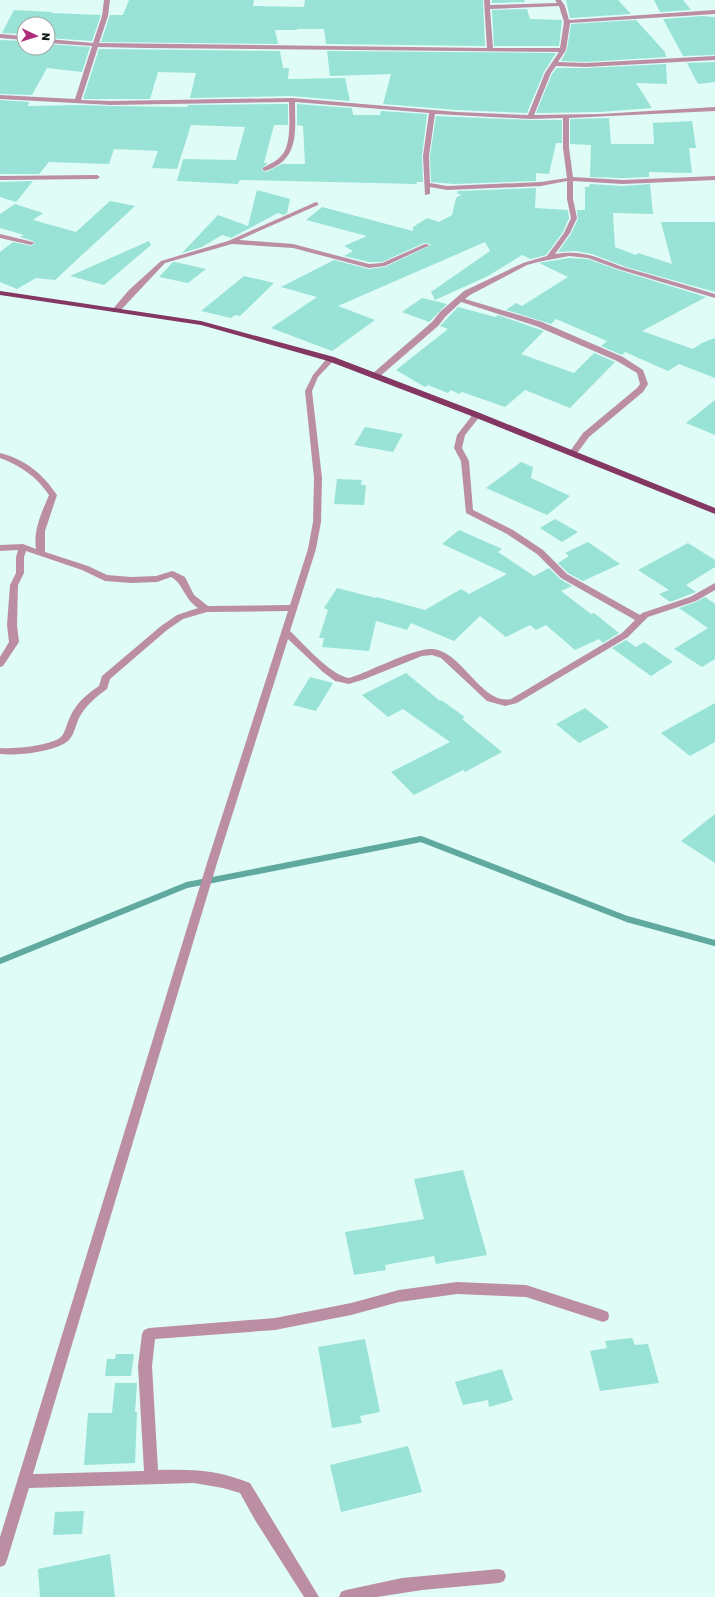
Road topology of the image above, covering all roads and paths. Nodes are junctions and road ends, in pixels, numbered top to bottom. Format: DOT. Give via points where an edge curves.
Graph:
graph roads {
  1 [pos="108,0"];
  2 [pos="487,0"];
  3 [pos="559,2"];
  4 [pos="488,7"];
  5 [pos="715,12"];
  6 [pos="567,22"];
  7 [pos="0,36"];
  8 [pos="16,37"];
  9 [pos="56,42"];
  10 [pos="95,45"];
  11 [pos="490,48"];
  12 [pos="563,50"];
  13 [pos="715,58"];
  14 [pos="553,64"];
  15 [pos="0,98"];
  16 [pos="292,100"];
  17 [pos="77,102"];
  18 [pos="715,109"];
  19 [pos="432,112"];
  20 [pos="530,117"];
  21 [pos="566,117"];
  22 [pos="265,169"];
  23 [pos="97,177"];
  24 [pos="0,178"];
  25 [pos="715,178"];
  26 [pos="570,179"];
  27 [pos="427,185"];
  28 [pos="427,194"];
  29 [pos="316,204"];
  30 [pos="0,236"];
  31 [pos="230,242"];
  32 [pos="31,243"];
  33 [pos="427,245"];
  34 [pos="549,258"];
  35 [pos="0,293"];
  36 [pos="715,296"];
  37 [pos="459,299"];
  38 [pos="116,310"];
  39 [pos="331,359"];
  40 [pos="375,376"];
  41 [pos="477,415"];
  42 [pos="572,454"];
  43 [pos="0,455"];
  44 [pos="715,511"];
  45 [pos="24,547"];
  46 [pos="0,548"];
  47 [pos="41,553"];
  48 [pos="715,586"];
  49 [pos="294,608"];
  50 [pos="206,609"];
  51 [pos="640,619"];
  52 [pos="286,632"];
  53 [pos="0,664"];
  54 [pos="0,751"];
  55 [pos="603,1316"];
  56 [pos="151,1478"];
  57 [pos="24,1481"];
  58 [pos="0,1560"];
  59 [pos="499,1576"];
  60 [pos="312,1597"];
  61 [pos="346,1597"];
  1 -- 10 [label="street" via="106,16"];
  2 -- 4 [label="street"];
  3 -- 4 [label="street"];
  3 -- 6 [label="street"];
  4 -- 11 [label="street"];
  5 -- 6 [label="street"];
  6 -- 12 [label="street"];
  7 -- 8 [label="street"];
  9 -- 10 [label="street"];
  10 -- 11 [label="street"];
  10 -- 17 [label="street"];
  11 -- 12 [label="street"];
  12 -- 14 [label="street"];
  13 -- 14 [label="street" via="586,65"];
  14 -- 20 [label="street"];
  15 -- 17 [label="street"];
  16 -- 17 [label="street"];
  16 -- 19 [label="street"];
  16 -- 22 [label="street" via="291,145 282,159"];
  18 -- 21 [label="street"];
  19 -- 20 [label="street"];
  19 -- 27 [label="street" via="426,156"];
  20 -- 21 [label="street"];
  21 -- 26 [label="street"];
  23 -- 24 [label="street"];
  25 -- 26 [label="street" via="623,182"];
  26 -- 27 [label="street" via="541,184 448,188"];
  26 -- 34 [label="street" via="570,199 574,218 567,233"];
  27 -- 28 [label="street"];
  29 -- 31 [label="street"];
  30 -- 32 [label="street"];
  31 -- 33 [label="street" via="293,246 369,266 383,264"];
  31 -- 38 [label="street" via="163,262"];
  34 -- 36 [label="street" via="569,254 589,256 620,268"];
  34 -- 37 [label="street" via="525,264"];
  35 -- 38 [label="main road"];
  37 -- 40 [label="street" via="435,324"];
  37 -- 42 [label="street" via="539,324 620,359 640,372 644,384 640,390 586,435"];
  38 -- 39 [label="main road" via="234,331"];
  39 -- 40 [label="main road"];
  39 -- 49 [label="street" via="308,388 318,478 317,522 312,549"];
  40 -- 41 [label="main road"];
  41 -- 42 [label="main road"];
  41 -- 51 [label="street" via="461,435 458,448 465,461 469,511 510,532 540,552 564,576"];
  42 -- 44 [label="main road"];
  43 -- 47 [label="street" via="23,464 45,483 53,495 41,530"];
  45 -- 46 [label="street"];
  45 -- 47 [label="street"];
  45 -- 53 [label="street" via="20,557 20,573 14,585 14,642"];
  47 -- 50 [label="street" via="85,568 105,578 158,579 172,574 182,579 195,603"];
  48 -- 51 [label="street" via="693,599"];
  49 -- 50 [label="street"];
  49 -- 52 [label="street"];
  50 -- 54 [label="street" via="180,617 105,678 104,687 88,698 75,716 66,738 55,745 38,749"];
  51 -- 52 [label="street" via="625,635 514,701 505,703 490,699 444,656 433,652 421,653 349,681 338,679"];
  52 -- 57 [label="street" via="210,870"];
  55 -- 56 [label="street" via="526,1291 458,1288 398,1296 351,1309 275,1324 149,1334 145,1366"];
  56 -- 57 [label="street"];
  56 -- 60 [label="street" via="194,1476 245,1488"];
  57 -- 58 [label="street"];
  59 -- 61 [label="street" via="415,1585"];
}
